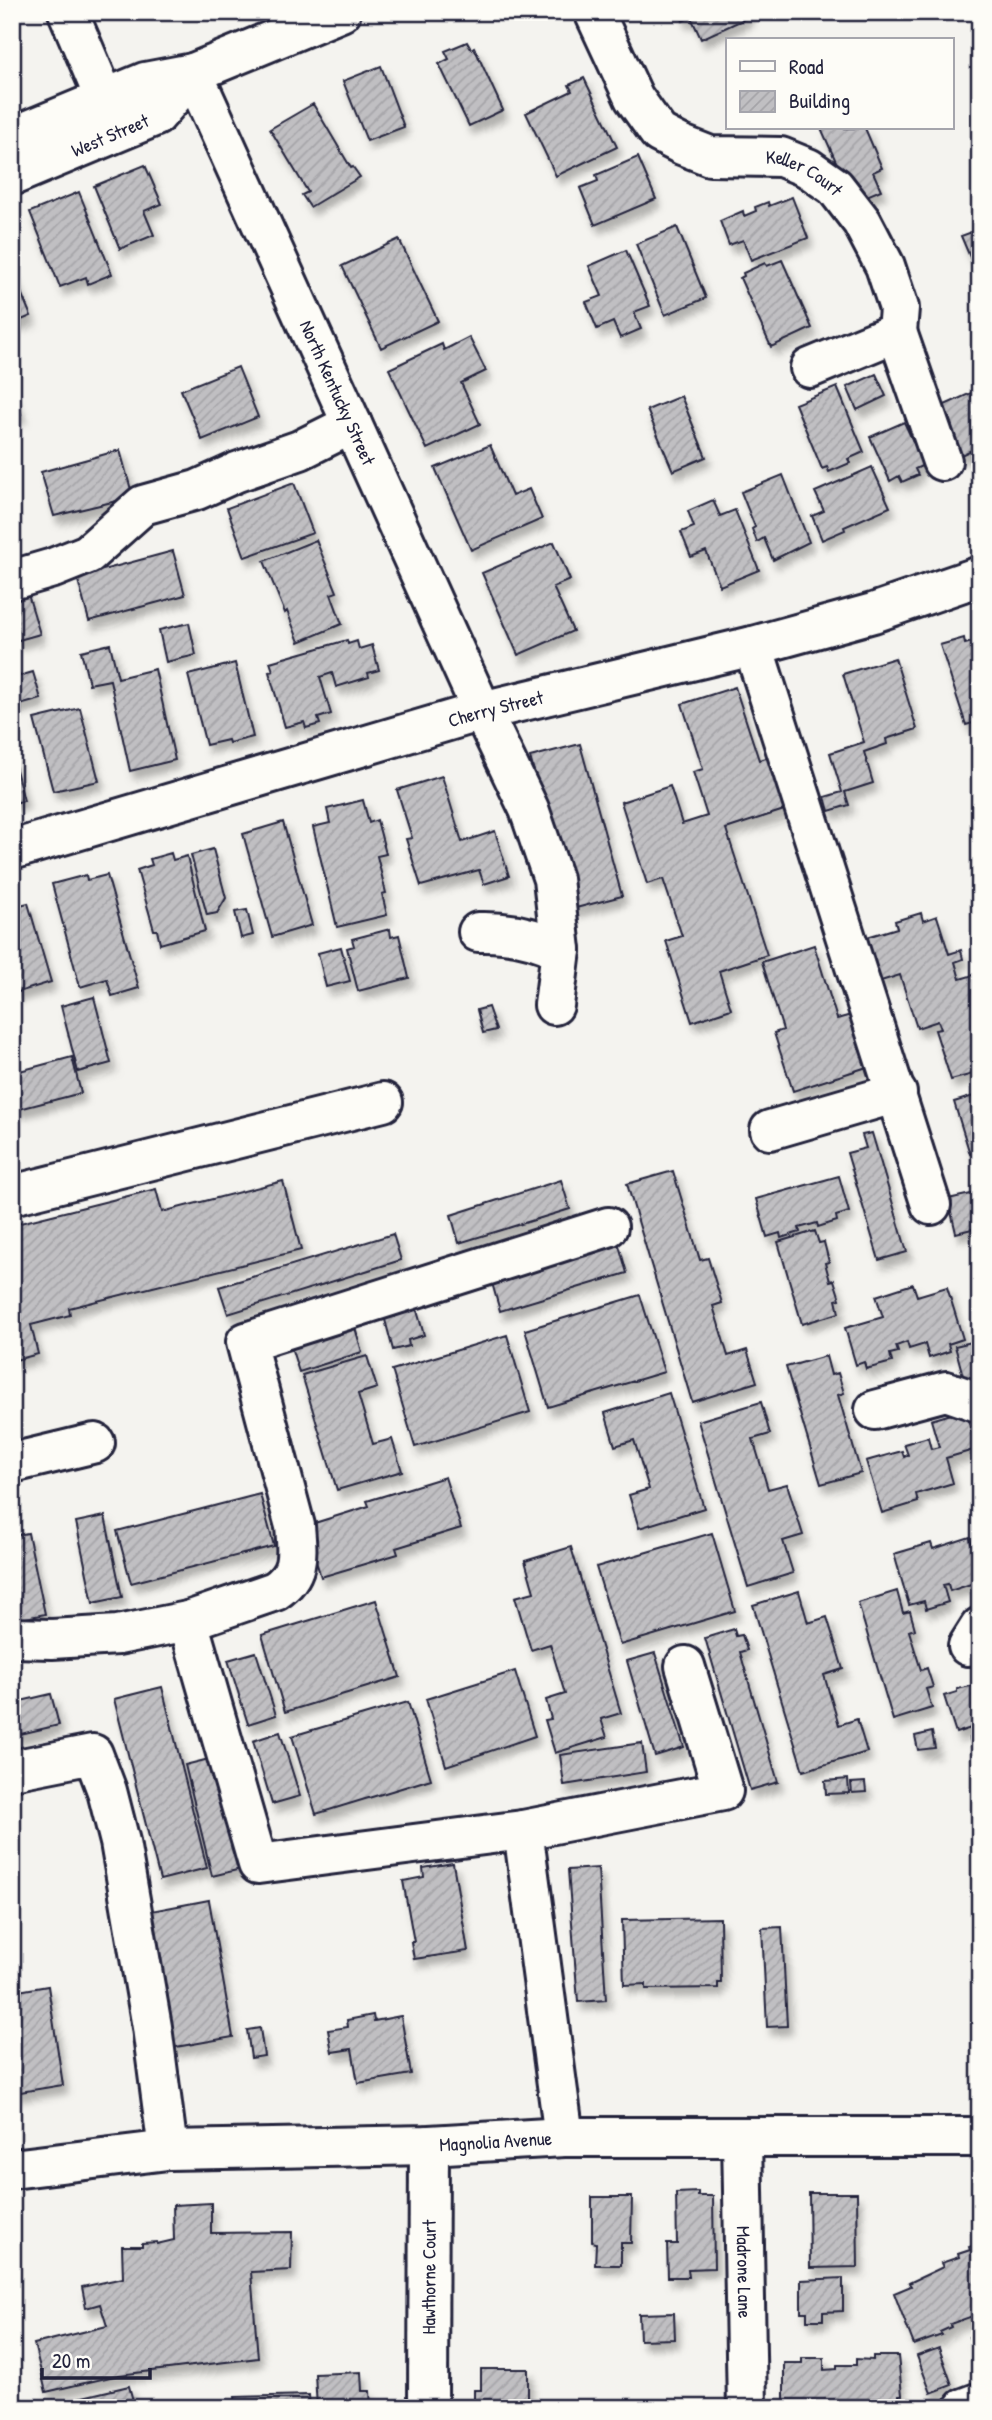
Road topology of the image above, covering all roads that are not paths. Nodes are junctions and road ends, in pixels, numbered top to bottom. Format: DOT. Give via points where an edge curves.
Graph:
graph roads {
  1 [pos="68,12"];
  2 [pos="341,12"];
  3 [pos="594,12"];
  4 [pos="193,73"];
  5 [pos="104,97"];
  6 [pos="12,137"];
  7 [pos="12,176"];
  8 [pos="897,332"];
  9 [pos="810,369"];
  10 [pos="352,424"];
  11 [pos="942,461"];
  12 [pos="980,576"];
  13 [pos="12,580"];
  14 [pos="753,646"];
  15 [pos="482,711"];
  16 [pos="12,850"];
  17 [pos="478,932"];
  18 [pos="561,950"];
  19 [pos="554,1005"];
  20 [pos="897,1093"];
  21 [pos="383,1102"];
  22 [pos="770,1130"];
  23 [pos="12,1195"];
  24 [pos="932,1205"];
  25 [pos="608,1227"];
  26 [pos="979,1404"];
  27 [pos="875,1410"];
  28 [pos="95,1443"];
  29 [pos="12,1463"];
  30 [pos="188,1621"];
  31 [pos="12,1637"];
  32 [pos="685,1666"];
  33 [pos="12,1770"];
  34 [pos="523,1830"];
  35 [pos="564,2137"];
  36 [pos="742,2137"];
  37 [pos="980,2137"];
  38 [pos="429,2145"];
  39 [pos="168,2150"];
  40 [pos="12,2169"];
  41 [pos="980,2402"];
  42 [pos="428,2408"];
  43 [pos="747,2408"];
  44 [pos="964,2408"];
  1 -- 5 [label="street"];
  2 -- 4 [label="street, West Street"];
  3 -- 8 [label="street, Keller Court" via="634,98 659,133 710,156 781,157 835,187 862,222 885,266 899,308"];
  4 -- 5 [label="street, West Street" via="145,82"];
  4 -- 7 [label="street, West Street" via="156,116"];
  4 -- 10 [label="street, North Kentucky Street"];
  5 -- 6 [label="street, West Street"];
  8 -- 9 [label="street"];
  8 -- 11 [label="street, Keller Court"];
  10 -- 13 [label="street" via="300,450 197,490 143,505 88,554"];
  10 -- 15 [label="street, North Kentucky Street"];
  12 -- 14 [label="street, Cherry Street" via="873,613"];
  14 -- 15 [label="street, Cherry Street"];
  14 -- 20 [label="street"];
  15 -- 16 [label="street, Cherry Street"];
  15 -- 18 [label="street, North Kentucky Street" via="528,808 553,879"];
  17 -- 18 [label="street" via="542,940"];
  18 -- 19 [label="street, North Kentucky Street"];
  20 -- 22 [label="street"];
  20 -- 24 [label="street"];
  21 -- 23 [label="street"];
  25 -- 30 [label="street" via="246,1342 295,1526 297,1555 288,1583 275,1591"];
  26 -- 27 [label="street" via="946,1391"];
  28 -- 29 [label="street"];
  30 -- 31 [label="street" via="118,1635"];
  30 -- 34 [label="street" via="258,1864"];
  32 -- 34 [label="street" via="723,1791"];
  33 -- 39 [label="street" via="93,1754 120,1842"];
  34 -- 35 [label="street"];
  35 -- 36 [label="street, Magnolia Avenue"];
  35 -- 38 [label="street, Magnolia Avenue"];
  36 -- 37 [label="street, Magnolia Avenue"];
  36 -- 43 [label="street, Madrone Lane"];
  38 -- 39 [label="street, Magnolia Avenue"];
  38 -- 42 [label="street, Hawthorne Court"];
  39 -- 40 [label="street, Magnolia Avenue"];
  41 -- 44 [label="street"];
}
